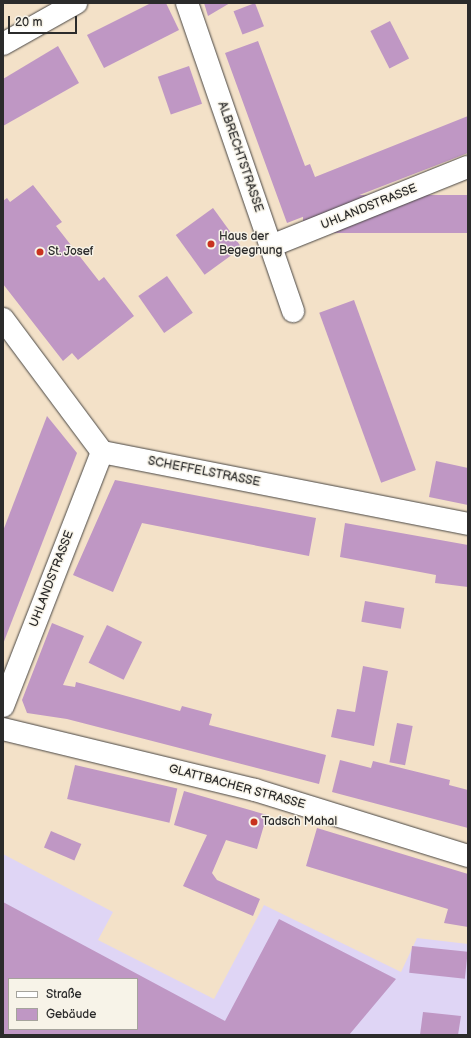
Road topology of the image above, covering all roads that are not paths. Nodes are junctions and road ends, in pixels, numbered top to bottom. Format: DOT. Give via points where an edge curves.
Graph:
graph roads {
  1 [pos="76,3"];
  2 [pos="187,3"];
  3 [pos="3,44"];
  4 [pos="468,167"];
  5 [pos="271,246"];
  6 [pos="293,311"];
  7 [pos="3,319"];
  8 [pos="102,452"];
  9 [pos="468,524"];
  10 [pos="3,706"];
  11 [pos="3,729"];
  12 [pos="468,856"];
  1 -- 3 [label="street"];
  2 -- 5 [label="street, ALBRECHTSTRASSE"];
  4 -- 5 [label="street, UHLANDSTRASSE"];
  5 -- 6 [label="street, ALBRECHTSTRASSE"];
  7 -- 8 [label="street"];
  8 -- 9 [label="street, SCHEFFELSTRASSE"];
  8 -- 10 [label="street, UHLANDSTRASSE"];
  11 -- 12 [label="street, GLATTBACHER STRASSE" via="255,790"];
}
